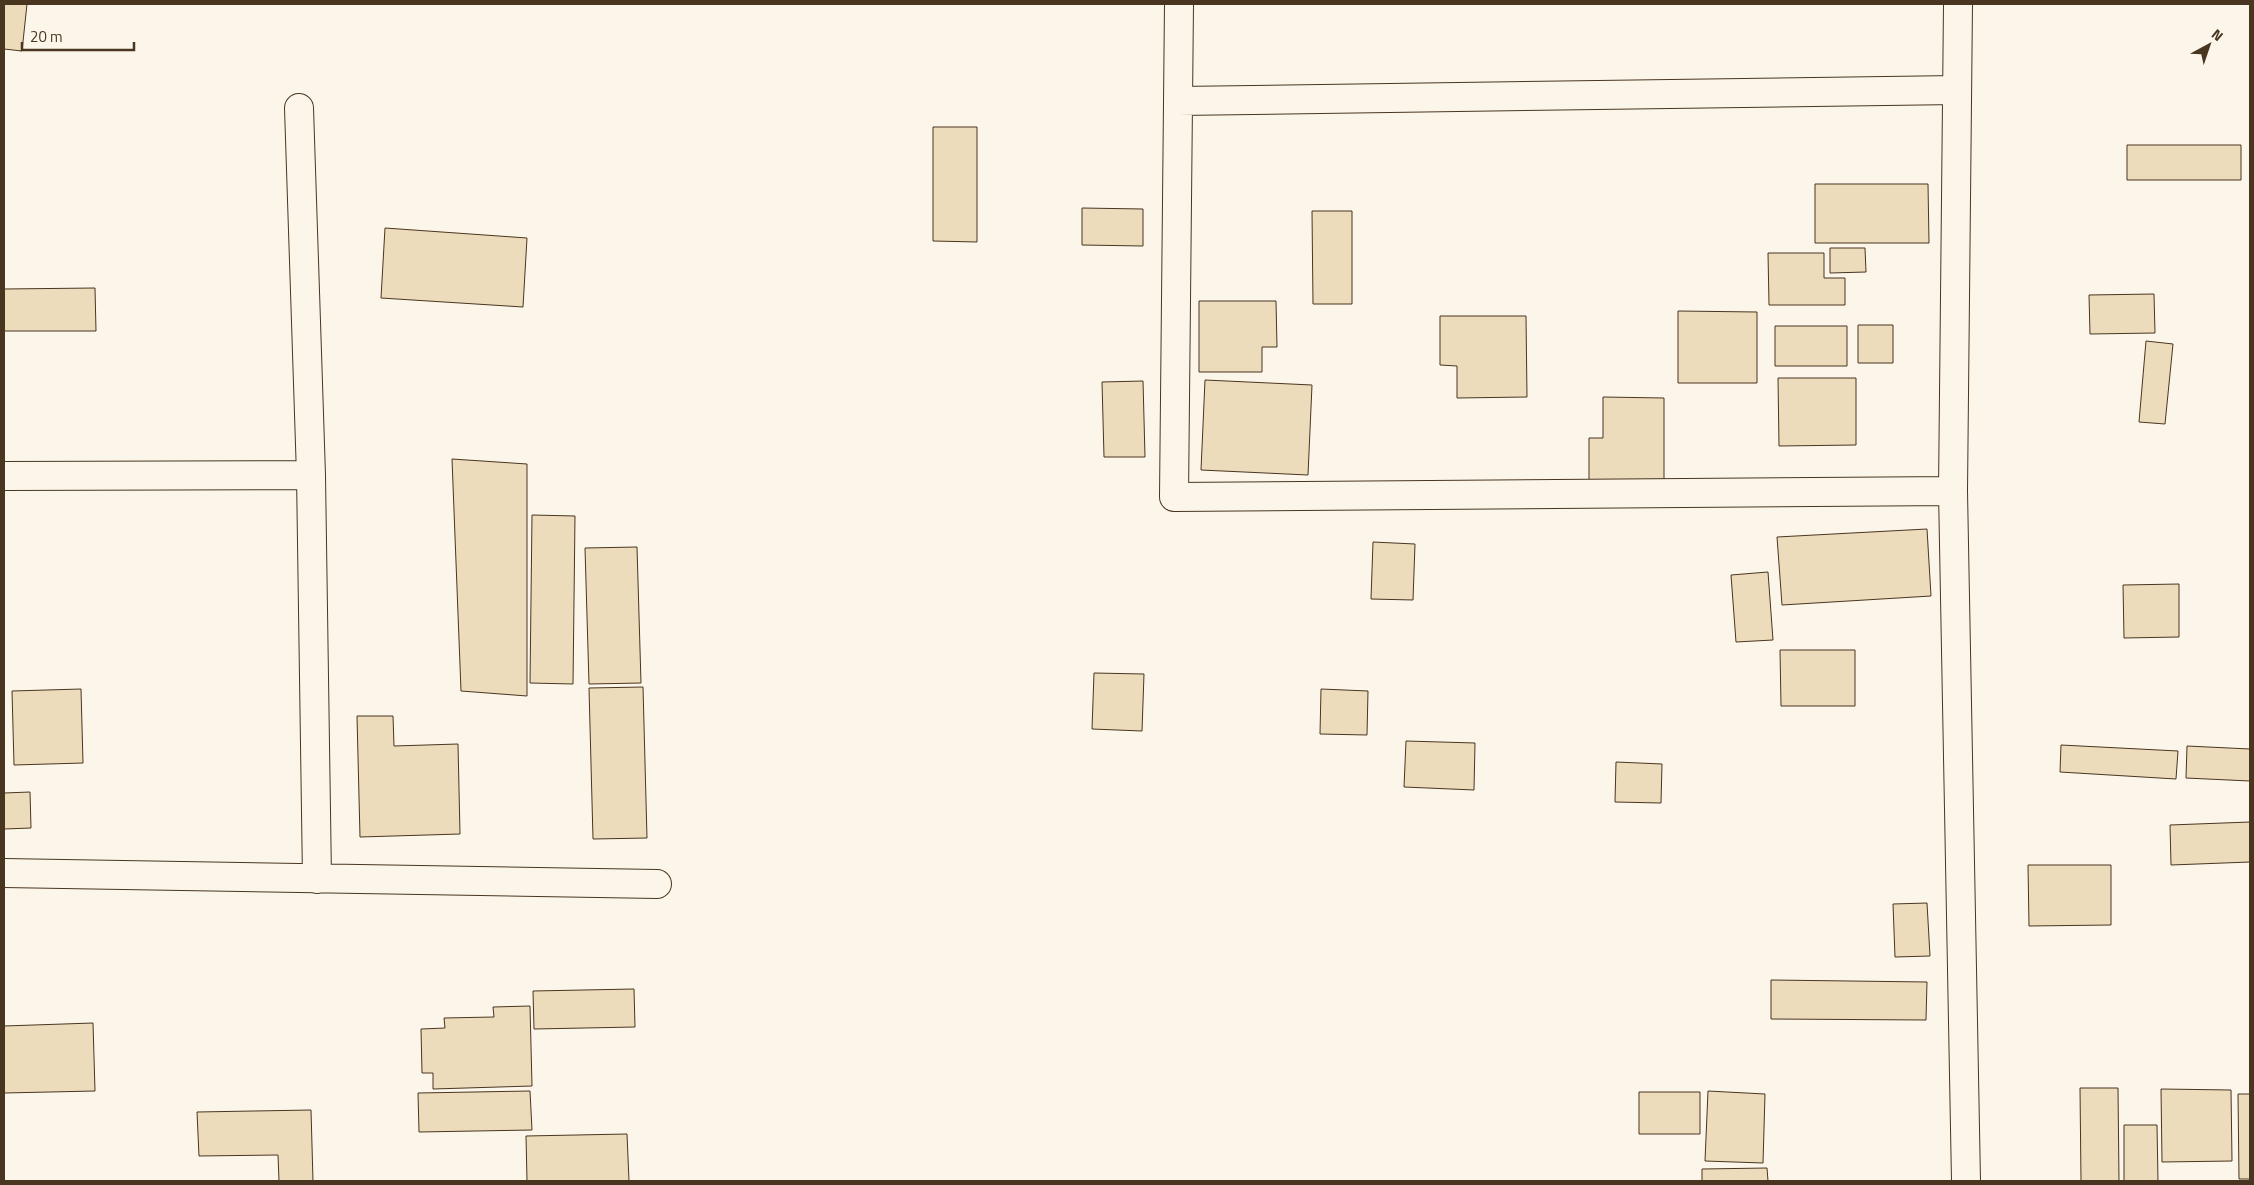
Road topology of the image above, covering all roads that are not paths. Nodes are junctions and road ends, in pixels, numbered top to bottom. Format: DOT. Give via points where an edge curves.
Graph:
graph roads {
  1 [pos="1180,4"];
  2 [pos="1958,4"];
  3 [pos="1957,90"];
  4 [pos="1178,101"];
  5 [pos="299,108"];
  6 [pos="311,475"];
  7 [pos="4,476"];
  8 [pos="1953,491"];
  9 [pos="4,873"];
  10 [pos="318,879"];
  11 [pos="658,884"];
  12 [pos="1966,1181"];
  1 -- 4 [label="street"];
  2 -- 3 [label="street"];
  3 -- 4 [label="street"];
  3 -- 8 [label="street"];
  4 -- 8 [label="street" via="1174,497"];
  5 -- 6 [label="street"];
  6 -- 7 [label="street"];
  6 -- 10 [label="street"];
  8 -- 12 [label="street"];
  9 -- 10 [label="street"];
  10 -- 11 [label="street"];
}
